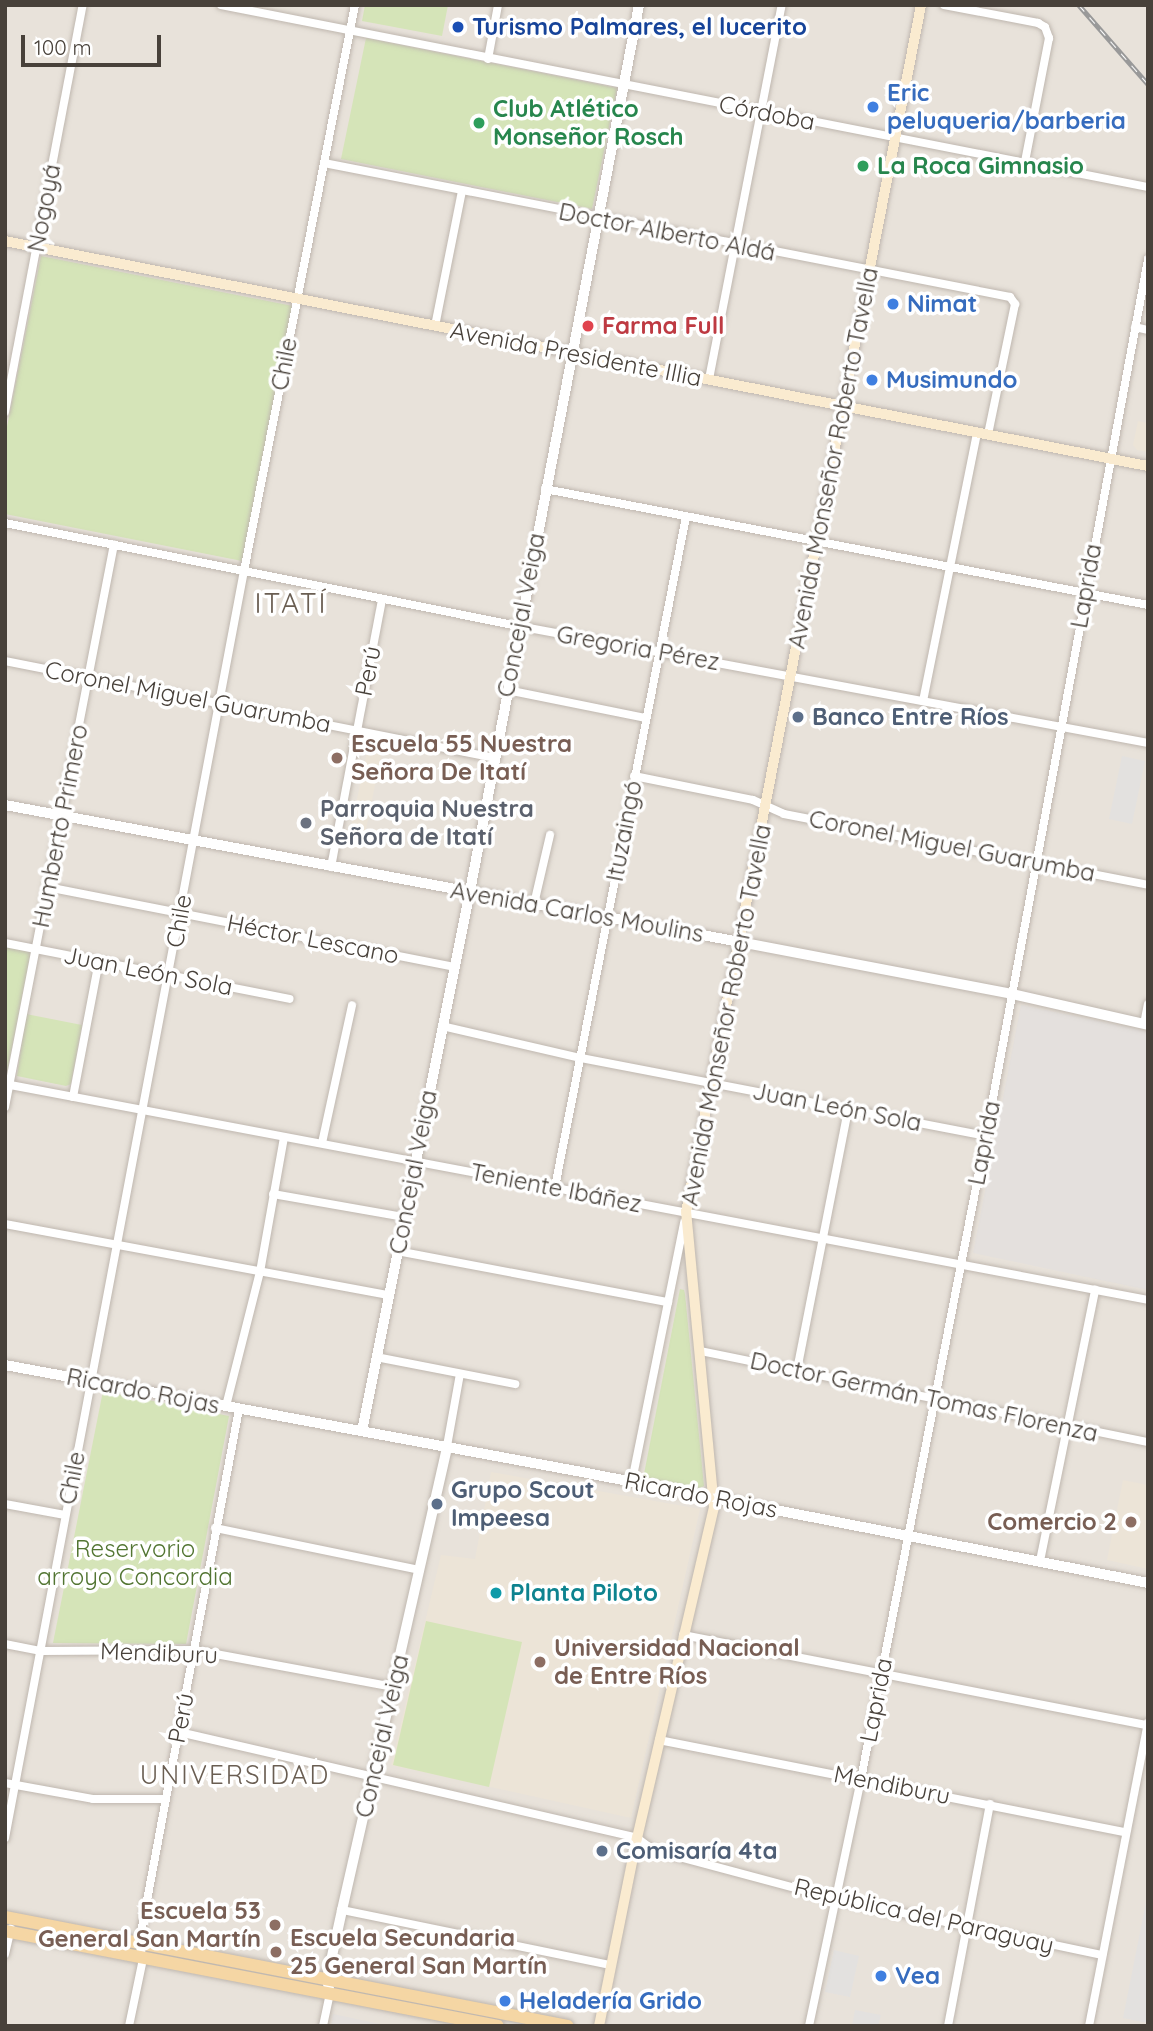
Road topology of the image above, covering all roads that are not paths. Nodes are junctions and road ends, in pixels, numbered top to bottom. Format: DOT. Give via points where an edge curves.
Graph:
graph roads {
  1 [pos="83,5"];
  2 [pos="221,5"];
  3 [pos="355,5"];
  4 [pos="498,5"];
  5 [pos="639,5"];
  6 [pos="782,5"];
  7 [pos="921,5"];
  8 [pos="944,5"];
  9 [pos="350,30"];
  10 [pos="488,59"];
  11 [pos="624,85"];
  12 [pos="761,112"];
  13 [pos="895,138"];
  14 [pos="1025,162"];
  15 [pos="324,163"];
  16 [pos="1148,187"];
  17 [pos="462,191"];
  18 [pos="598,218"];
  19 [pos="5,241"];
  20 [pos="734,245"];
  21 [pos="36,246"];
  22 [pos="1148,259"];
  23 [pos="869,271"];
  24 [pos="297,300"];
  25 [pos="435,326"];
  26 [pos="1135,327"];
  27 [pos="1148,330"];
  28 [pos="572,352"];
  29 [pos="709,379"];
  30 [pos="8,385"];
  31 [pos="843,406"];
  32 [pos="5,412"];
  33 [pos="983,433"];
  34 [pos="1109,458"];
  35 [pos="1148,466"];
  36 [pos="545,489"];
  37 [pos="686,517"];
  38 [pos="5,523"];
  39 [pos="816,543"];
  40 [pos="114,544"];
  41 [pos="949,568"];
  42 [pos="244,570"];
  43 [pos="1084,593"];
  44 [pos="382,599"];
  45 [pos="1148,605"];
  46 [pos="518,626"];
  47 [pos="659,651"];
  48 [pos="5,661"];
  49 [pos="88,677"];
  50 [pos="790,677"];
  51 [pos="507,691"];
  52 [pos="923,701"];
  53 [pos="219,702"];
  54 [pos="646,718"];
  55 [pos="1062,727"];
  56 [pos="357,730"];
  57 [pos="1148,743"];
  58 [pos="495,758"];
  59 [pos="634,776"];
  60 [pos="5,805"];
  61 [pos="766,806"];
  62 [pos="61,816"];
  63 [pos="550,835"];
  64 [pos="194,840"];
  65 [pos="1036,862"];
  66 [pos="331,867"];
  67 [pos="1148,885"];
  68 [pos="47,887"];
  69 [pos="470,891"];
  70 [pos="534,904"];
  71 [pos="180,912"];
  72 [pos="608,918"];
  73 [pos="740,942"];
  74 [pos="5,943"];
  75 [pos="36,949"];
  76 [pos="99,961"];
  77 [pos="454,967"];
  78 [pos="169,975"];
  79 [pos="1012,994"];
  80 [pos="290,999"];
  81 [pos="1148,1004"];
  82 [pos="352,1005"];
  83 [pos="1146,1024"];
  84 [pos="442,1027"];
  85 [pos="580,1058"];
  86 [pos="7,1084"];
  87 [pos="712,1084"];
  88 [pos="73,1097"];
  89 [pos="5,1107"];
  90 [pos="143,1109"];
  91 [pos="848,1110"];
  92 [pos="986,1136"];
  93 [pos="284,1137"];
  94 [pos="322,1143"];
  95 [pos="414,1161"];
  96 [pos="555,1187"];
  97 [pos="274,1194"];
  98 [pos="686,1212"];
  99 [pos="403,1217"];
  100 [pos="5,1224"];
  101 [pos="823,1239"];
  102 [pos="116,1244"];
  103 [pos="397,1251"];
  104 [pos="960,1265"];
  105 [pos="260,1272"];
  106 [pos="1095,1290"];
  107 [pos="388,1295"];
  108 [pos="1148,1300"];
  109 [pos="668,1302"];
  110 [pos="699,1351"];
  111 [pos="376,1357"];
  112 [pos="5,1365"];
  113 [pos="797,1370"];
  114 [pos="460,1374"];
  115 [pos="90,1381"];
  116 [pos="515,1384"];
  117 [pos="934,1399"];
  118 [pos="226,1406"];
  119 [pos="239,1409"];
  120 [pos="1068,1426"];
  121 [pos="362,1431"];
  122 [pos="1148,1442"];
  123 [pos="447,1446"];
  124 [pos="632,1481"];
  125 [pos="713,1497"];
  126 [pos="5,1504"];
  127 [pos="65,1515"];
  128 [pos="215,1528"];
  129 [pos="907,1536"];
  130 [pos="1040,1561"];
  131 [pos="419,1570"];
  132 [pos="1148,1583"];
  133 [pos="683,1635"];
  134 [pos="5,1644"];
  135 [pos="194,1650"];
  136 [pos="41,1651"];
  137 [pos="881,1674"];
  138 [pos="394,1687"];
  139 [pos="1148,1724"];
  140 [pos="179,1732"];
  141 [pos="659,1740"];
  142 [pos="374,1778"];
  143 [pos="861,1779"];
  144 [pos="5,1783"];
  145 [pos="16,1785"];
  146 [pos="165,1799"];
  147 [pos="990,1804"];
  148 [pos="1125,1832"];
  149 [pos="5,1838"];
  150 [pos="637,1838"];
  151 [pos="836,1899"];
  152 [pos="342,1909"];
  153 [pos="9,1918"];
  154 [pos="967,1926"];
  155 [pos="8,1932"];
  156 [pos="139,1943"];
  157 [pos="5,1954"];
  158 [pos="1102,1955"];
  159 [pos="143,1959"];
  160 [pos="610,1965"];
  161 [pos="327,1979"];
  162 [pos="330,1994"];
  163 [pos="470,2018"];
  164 [pos="129,2026"];
  165 [pos="323,2026"];
  166 [pos="498,2026"];
  167 [pos="568,2026"];
  168 [pos="599,2026"];
  169 [pos="809,2026"];
  170 [pos="948,2026"];
  171 [pos="1089,2026"];
  1 -- 21 [label="street, Nogoyá"];
  2 -- 9 [label="street, Córdoba"];
  3 -- 9 [label="street, Chile"];
  4 -- 10 [label="street"];
  5 -- 11 [label="street, Concejal Veiga"];
  6 -- 12 [label="street"];
  7 -- 13 [label="main road, Avenida Monseñor Roberto Tavella"];
  8 -- 14 [label="street" via="1045,27 1049,38"];
  9 -- 10 [label="street, Córdoba"];
  9 -- 15 [label="street, Chile"];
  10 -- 11 [label="street, Córdoba"];
  11 -- 12 [label="street, Córdoba"];
  11 -- 18 [label="street, Concejal Veiga"];
  12 -- 13 [label="street, Córdoba"];
  12 -- 20 [label="street"];
  13 -- 14 [label="street, Córdoba"];
  13 -- 23 [label="main road, Avenida Monseñor Roberto Tavella"];
  14 -- 16 [label="street, Córdoba"];
  15 -- 17 [label="street, Doctor Alberto Aldá"];
  15 -- 24 [label="street, Chile"];
  17 -- 18 [label="street, Doctor Alberto Aldá"];
  17 -- 25 [label="street"];
  18 -- 20 [label="street, Doctor Alberto Aldá"];
  18 -- 28 [label="street, Concejal Veiga"];
  19 -- 21 [label="main road, Avenida Presidente Illia"];
  20 -- 23 [label="street, Doctor Alberto Aldá"];
  20 -- 29 [label="street"];
  21 -- 24 [label="main road, Avenida Presidente Illia"];
  21 -- 30 [label="street, Nogoyá"];
  22 -- 26 [label="street, Laprida"];
  23 -- 31 [label="main road, Avenida Monseñor Roberto Tavella"];
  23 -- 33 [label="street, Doctor Alberto Aldá" via="1010,298 1015,304"];
  24 -- 25 [label="main road, Avenida Presidente Illia"];
  24 -- 42 [label="street, Chile"];
  25 -- 28 [label="main road, Avenida Presidente Illia"];
  26 -- 27 [label="street"];
  26 -- 34 [label="street, Laprida"];
  28 -- 29 [label="main road, Avenida Presidente Illia"];
  28 -- 36 [label="street, Concejal Veiga"];
  29 -- 31 [label="main road, Avenida Presidente Illia"];
  30 -- 32 [label="street, Nogoyá"];
  31 -- 33 [label="main road, Avenida Presidente Illia"];
  31 -- 39 [label="main road, Avenida Monseñor Roberto Tavella"];
  33 -- 34 [label="main road, Avenida Presidente Illia"];
  33 -- 41 [label="street"];
  34 -- 35 [label="main road, Avenida Presidente Illia"];
  34 -- 43 [label="street, Laprida"];
  36 -- 37 [label="street"];
  36 -- 46 [label="street, Concejal Veiga"];
  37 -- 39 [label="street"];
  37 -- 47 [label="street, Ituzaingó"];
  38 -- 40 [label="street, Gregoria Pérez"];
  39 -- 41 [label="street"];
  39 -- 50 [label="main road, Avenida Monseñor Roberto Tavella"];
  40 -- 42 [label="street, Gregoria Pérez"];
  40 -- 49 [label="street, Humberto Primero"];
  41 -- 43 [label="street"];
  41 -- 52 [label="street"];
  42 -- 44 [label="street, Gregoria Pérez"];
  42 -- 53 [label="street, Chile"];
  43 -- 45 [label="street"];
  43 -- 55 [label="street, Laprida"];
  44 -- 46 [label="street, Gregoria Pérez"];
  44 -- 56 [label="street, Perú"];
  46 -- 47 [label="street, Gregoria Pérez"];
  46 -- 51 [label="street, Concejal Veiga"];
  47 -- 50 [label="street, Gregoria Pérez"];
  47 -- 54 [label="street, Ituzaingó"];
  48 -- 49 [label="street, Coronel Miguel Guarumba"];
  49 -- 53 [label="street, Coronel Miguel Guarumba"];
  49 -- 62 [label="street, Humberto Primero"];
  50 -- 52 [label="street, Gregoria Pérez"];
  50 -- 61 [label="main road, Avenida Monseñor Roberto Tavella"];
  51 -- 54 [label="street"];
  51 -- 58 [label="street, Concejal Veiga"];
  52 -- 55 [label="street, Gregoria Pérez"];
  53 -- 56 [label="street, Coronel Miguel Guarumba"];
  53 -- 64 [label="street, Chile"];
  54 -- 59 [label="street, Ituzaingó"];
  55 -- 57 [label="street, Gregoria Pérez"];
  55 -- 65 [label="street, Laprida"];
  56 -- 58 [label="street, Coronel Miguel Guarumba"];
  56 -- 66 [label="street, Perú"];
  58 -- 69 [label="street, Concejal Veiga"];
  59 -- 61 [label="street, Coronel Miguel Guarumba"];
  59 -- 72 [label="street, Ituzaingó"];
  60 -- 62 [label="street, Avenida Carlos Moulins"];
  61 -- 65 [label="street, Coronel Miguel Guarumba" via="784,814"];
  61 -- 73 [label="main road, Avenida Monseñor Roberto Tavella"];
  62 -- 64 [label="street, Avenida Carlos Moulins"];
  62 -- 68 [label="street, Humberto Primero"];
  63 -- 70 [label="street"];
  64 -- 66 [label="street, Avenida Carlos Moulins"];
  64 -- 71 [label="street, Chile"];
  65 -- 67 [label="street, Coronel Miguel Guarumba"];
  65 -- 79 [label="street, Laprida"];
  66 -- 69 [label="street, Avenida Carlos Moulins"];
  68 -- 71 [label="street, Héctor Lescano"];
  68 -- 75 [label="street, Humberto Primero"];
  69 -- 70 [label="street, Avenida Carlos Moulins"];
  69 -- 77 [label="street, Concejal Veiga"];
  70 -- 72 [label="street, Avenida Carlos Moulins"];
  71 -- 77 [label="street, Héctor Lescano"];
  71 -- 78 [label="street, Chile"];
  72 -- 73 [label="street, Avenida Carlos Moulins"];
  72 -- 85 [label="street, Ituzaingó"];
  73 -- 79 [label="street, Avenida Carlos Moulins"];
  73 -- 87 [label="main road, Avenida Monseñor Roberto Tavella"];
  74 -- 75 [label="street, Juan León Sola"];
  75 -- 76 [label="street, Juan León Sola"];
  75 -- 86 [label="street, Humberto Primero"];
  76 -- 78 [label="street, Juan León Sola"];
  76 -- 88 [label="street"];
  77 -- 84 [label="street, Concejal Veiga"];
  78 -- 80 [label="street, Juan León Sola"];
  78 -- 90 [label="street, Chile"];
  79 -- 83 [label="street, Avenida Carlos Moulins"];
  79 -- 92 [label="street, Laprida"];
  81 -- 83 [label="street"];
  82 -- 94 [label="street"];
  84 -- 85 [label="street, Juan León Sola"];
  84 -- 95 [label="street, Concejal Veiga"];
  85 -- 87 [label="street, Juan León Sola"];
  85 -- 96 [label="street, Ituzaingó"];
  86 -- 88 [label="street, Teniente Ibáñez"];
  86 -- 89 [label="street, Humberto Primero"];
  87 -- 91 [label="street, Juan León Sola"];
  87 -- 98 [label="main road, Avenida Monseñor Roberto Tavella"];
  88 -- 90 [label="street, Teniente Ibáñez"];
  90 -- 93 [label="street, Teniente Ibáñez"];
  90 -- 102 [label="street, Chile"];
  91 -- 92 [label="street, Juan León Sola"];
  91 -- 101 [label="street"];
  92 -- 104 [label="street, Laprida"];
  93 -- 94 [label="street, Teniente Ibáñez"];
  93 -- 97 [label="street"];
  94 -- 95 [label="street, Teniente Ibáñez"];
  95 -- 96 [label="street, Teniente Ibáñez"];
  95 -- 99 [label="street, Concejal Veiga"];
  96 -- 98 [label="street, Teniente Ibáñez"];
  97 -- 99 [label="street"];
  97 -- 105 [label="street"];
  98 -- 101 [label="street, Teniente Ibáñez"];
  98 -- 109 [label="street"];
  98 -- 110 [label="main road, Avenida Monseñor Roberto Tavella"];
  99 -- 103 [label="street, Concejal Veiga"];
  100 -- 102 [label="street"];
  101 -- 104 [label="street, Teniente Ibáñez"];
  101 -- 113 [label="street"];
  102 -- 105 [label="street"];
  102 -- 115 [label="street, Chile"];
  103 -- 107 [label="street, Concejal Veiga"];
  103 -- 109 [label="street"];
  104 -- 106 [label="street, Teniente Ibáñez"];
  104 -- 117 [label="street, Laprida"];
  105 -- 107 [label="street"];
  105 -- 118 [label="street"];
  106 -- 108 [label="street, Teniente Ibáñez"];
  106 -- 120 [label="street"];
  107 -- 111 [label="street, Concejal Veiga"];
  109 -- 124 [label="street"];
  110 -- 113 [label="street, Doctor Germán Tomas Florenza"];
  110 -- 125 [label="main road, Avenida Monseñor Roberto Tavella"];
  111 -- 114 [label="street"];
  111 -- 121 [label="street, Concejal Veiga"];
  112 -- 115 [label="street, Ricardo Rojas"];
  113 -- 117 [label="street, Doctor Germán Tomas Florenza"];
  114 -- 116 [label="street"];
  114 -- 123 [label="street"];
  115 -- 118 [label="street, Ricardo Rojas"];
  115 -- 127 [label="street, Chile"];
  117 -- 120 [label="street, Doctor Germán Tomas Florenza"];
  117 -- 129 [label="street, Laprida"];
  118 -- 119 [label="street, Ricardo Rojas"];
  119 -- 121 [label="street, Ricardo Rojas"];
  119 -- 128 [label="street, Perú"];
  120 -- 122 [label="street, Doctor Germán Tomas Florenza"];
  120 -- 130 [label="street"];
  121 -- 123 [label="street, Ricardo Rojas"];
  123 -- 124 [label="street, Ricardo Rojas"];
  123 -- 131 [label="street, Concejal Veiga"];
  124 -- 125 [label="street, Ricardo Rojas"];
  125 -- 129 [label="street, Ricardo Rojas"];
  125 -- 133 [label="main road, Avenida Monseñor Roberto Tavella" via="711,1526"];
  126 -- 127 [label="street"];
  127 -- 136 [label="street, Chile"];
  128 -- 131 [label="street"];
  128 -- 135 [label="street, Perú"];
  129 -- 130 [label="street, Ricardo Rojas"];
  129 -- 137 [label="street, Laprida"];
  130 -- 132 [label="street, Ricardo Rojas"];
  131 -- 138 [label="street, Concejal Veiga"];
  133 -- 137 [label="street"];
  133 -- 141 [label="main road, Avenida Monseñor Roberto Tavella"];
  134 -- 136 [label="street, Mendiburu"];
  135 -- 136 [label="street, Mendiburu"];
  135 -- 138 [label="street, Mendiburu"];
  135 -- 140 [label="street, Perú"];
  136 -- 145 [label="street, Chile"];
  137 -- 139 [label="street"];
  137 -- 143 [label="street, Laprida"];
  138 -- 142 [label="street, Concejal Veiga"];
  139 -- 148 [label="street"];
  140 -- 142 [label="street, República del Paraguay"];
  140 -- 146 [label="street, Perú"];
  141 -- 143 [label="street, Mendiburu"];
  141 -- 150 [label="main road, Avenida Monseñor Roberto Tavella"];
  142 -- 150 [label="street, República del Paraguay"];
  142 -- 152 [label="street, Concejal Veiga"];
  143 -- 147 [label="street, Mendiburu"];
  143 -- 151 [label="street, Laprida"];
  144 -- 145 [label="street"];
  145 -- 146 [label="street" via="93,1799"];
  145 -- 149 [label="street, Chile"];
  146 -- 156 [label="street, Perú"];
  147 -- 148 [label="street, Mendiburu"];
  147 -- 154 [label="street"];
  148 -- 158 [label="street"];
  150 -- 151 [label="street, República del Paraguay" via="653,1850"];
  150 -- 160 [label="main road, Avenida Monseñor Roberto Tavella"];
  151 -- 154 [label="street, República del Paraguay"];
  151 -- 169 [label="street, Laprida"];
  152 -- 160 [label="street"];
  152 -- 161 [label="street, Concejal Veiga"];
  153 -- 155 [label="street"];
  153 -- 156 [label="main road"];
  154 -- 158 [label="street, República del Paraguay"];
  154 -- 170 [label="street"];
  155 -- 157 [label="street"];
  155 -- 159 [label="main road"];
  156 -- 159 [label="street, Perú"];
  156 -- 161 [label="main road"];
  158 -- 171 [label="street"];
  159 -- 162 [label="main road"];
  159 -- 164 [label="street, Perú"];
  160 -- 168 [label="main road, Avenida Monseñor Roberto Tavella"];
  161 -- 162 [label="street, Concejal Veiga"];
  161 -- 163 [label="main road"];
  162 -- 163 [label="main road"];
  162 -- 165 [label="street, Concejal Veiga"];
  163 -- 166 [label="main road"];
  163 -- 167 [label="main road"];
}
